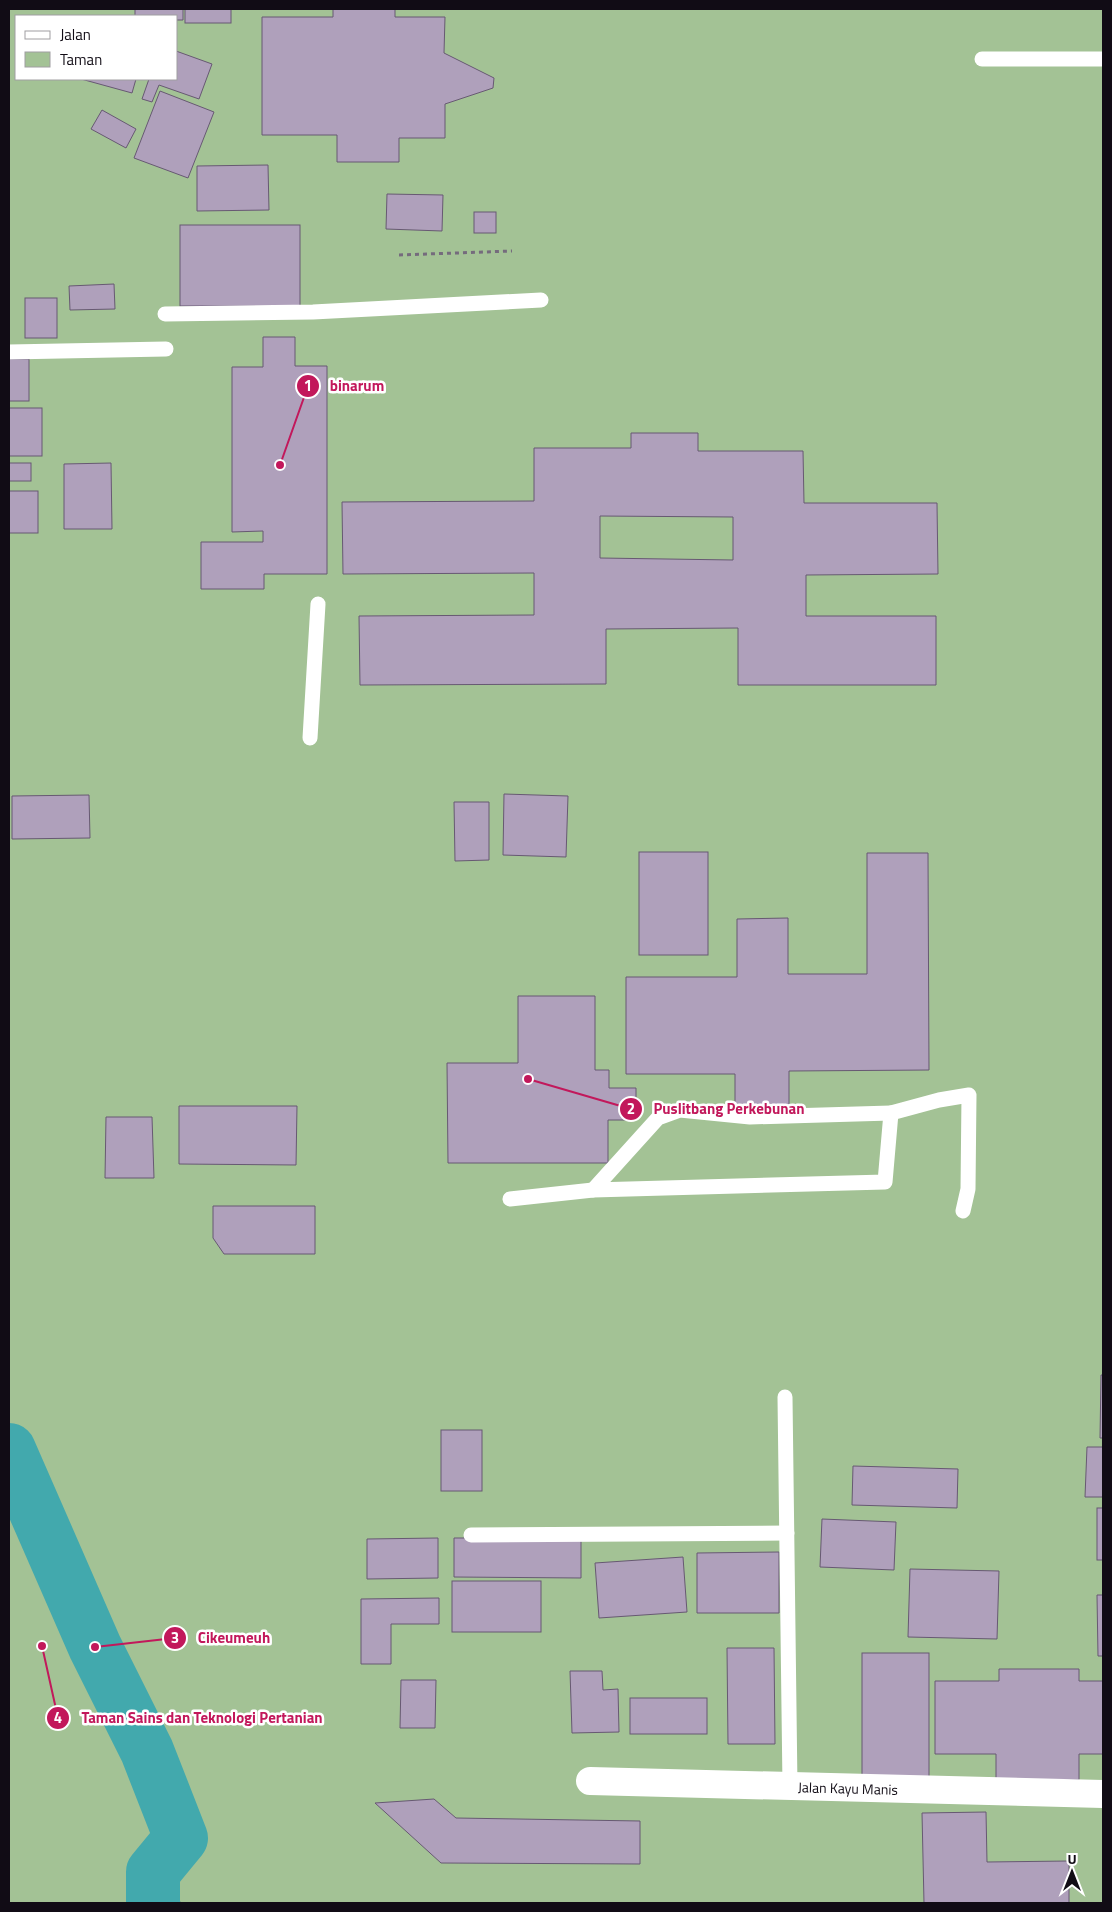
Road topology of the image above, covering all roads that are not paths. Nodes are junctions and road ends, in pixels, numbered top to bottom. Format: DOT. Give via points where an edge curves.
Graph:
graph roads {
  1 [pos="982,59"];
  2 [pos="1103,59"];
  3 [pos="542,300"];
  4 [pos="165,314"];
  5 [pos="166,349"];
  6 [pos="9,352"];
  7 [pos="318,604"];
  8 [pos="310,738"];
  9 [pos="891,1114"];
  10 [pos="593,1190"];
  11 [pos="510,1199"];
  12 [pos="963,1211"];
  13 [pos="785,1396"];
  14 [pos="787,1533"];
  15 [pos="471,1535"];
  16 [pos="590,1781"];
  17 [pos="790,1787"];
  18 [pos="1103,1794"];
  1 -- 2 [label="lane"];
  3 -- 4 [label="lane" via="313,312"];
  5 -- 6 [label="lane"];
  7 -- 8 [label="lane"];
  9 -- 10 [label="lane" via="750,1117 680,1110 658,1118"];
  9 -- 10 [label="lane" via="885,1182"];
  9 -- 12 [label="lane" via="939,1100 969,1096 968,1189"];
  10 -- 11 [label="lane"];
  13 -- 14 [label="lane"];
  14 -- 15 [label="lane"];
  14 -- 17 [label="lane"];
  16 -- 17 [label="street, Jalan Kayu Manis"];
  17 -- 18 [label="street, Jalan Kayu Manis"];
}
